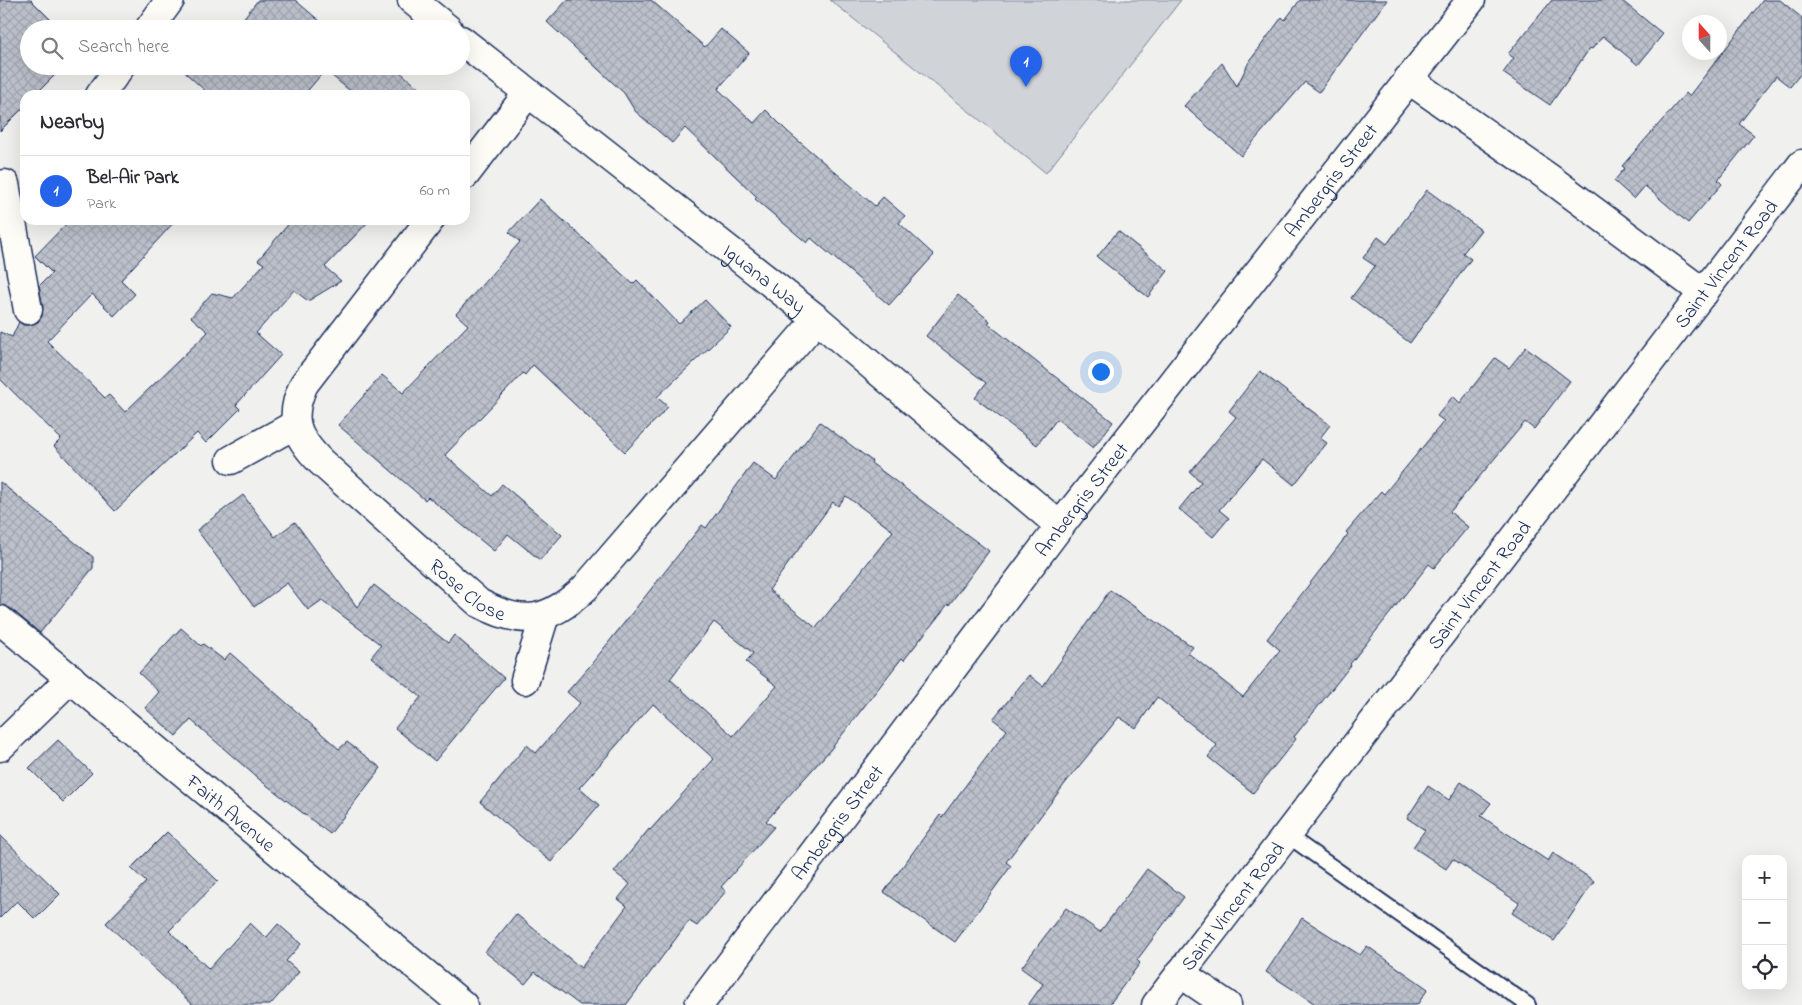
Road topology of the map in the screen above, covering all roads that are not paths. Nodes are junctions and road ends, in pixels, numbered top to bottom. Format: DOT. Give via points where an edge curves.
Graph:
graph roads {
  1 [pos="170,0"];
  2 [pos="412,0"];
  3 [pos="1471,0"];
  4 [pos="156,20"];
  5 [pos="437,20"];
  6 [pos="470,47"];
  7 [pos="114,75"];
  8 [pos="1408,79"];
  9 [pos="104,90"];
  10 [pos="528,93"];
  11 [pos="1802,164"];
  12 [pos="470,168"];
  13 [pos="10,181"];
  14 [pos="426,225"];
  15 [pos="1704,293"];
  16 [pos="28,310"];
  17 [pos="817,319"];
  18 [pos="296,424"];
  19 [pos="231,460"];
  20 [pos="1060,526"];
  21 [pos="546,615"];
  22 [pos="0,620"];
  23 [pos="71,678"];
  24 [pos="526,680"];
  25 [pos="0,747"];
  26 [pos="1286,835"];
  27 [pos="1180,973"];
  28 [pos="463,1005"];
  29 [pos="699,1005"];
  30 [pos="1156,1005"];
  31 [pos="1227,1005"];
  32 [pos="1528,1005"];
  1 -- 4 [label="street"];
  2 -- 5 [label="street"];
  3 -- 8 [label="street, Ambergris Street"];
  6 -- 10 [label="street, Iguana Way"];
  7 -- 9 [label="street"];
  8 -- 15 [label="street" via="1552,180"];
  8 -- 20 [label="street, Ambergris Street"];
  10 -- 12 [label="street"];
  10 -- 17 [label="street, Iguana Way"];
  11 -- 15 [label="street, Saint Vincent Road"];
  13 -- 16 [label="street"];
  14 -- 18 [label="street" via="304,384 296,403"];
  15 -- 26 [label="street, Saint Vincent Road"];
  17 -- 20 [label="street, Iguana Way"];
  17 -- 21 [label="street, Rose Close" via="585,588 567,604"];
  18 -- 19 [label="street"];
  18 -- 21 [label="street, Rose Close" via="306,444 321,462 479,603 512,616 535,618"];
  20 -- 29 [label="street, Ambergris Street"];
  21 -- 24 [label="street"];
  22 -- 23 [label="street, Faith Avenue"];
  23 -- 25 [label="street"];
  23 -- 28 [label="street, Faith Avenue"];
  26 -- 27 [label="street, Saint Vincent Road"];
  26 -- 32 [label="lane"];
  27 -- 30 [label="street, Saint Vincent Road"];
  27 -- 31 [label="street"];
}
